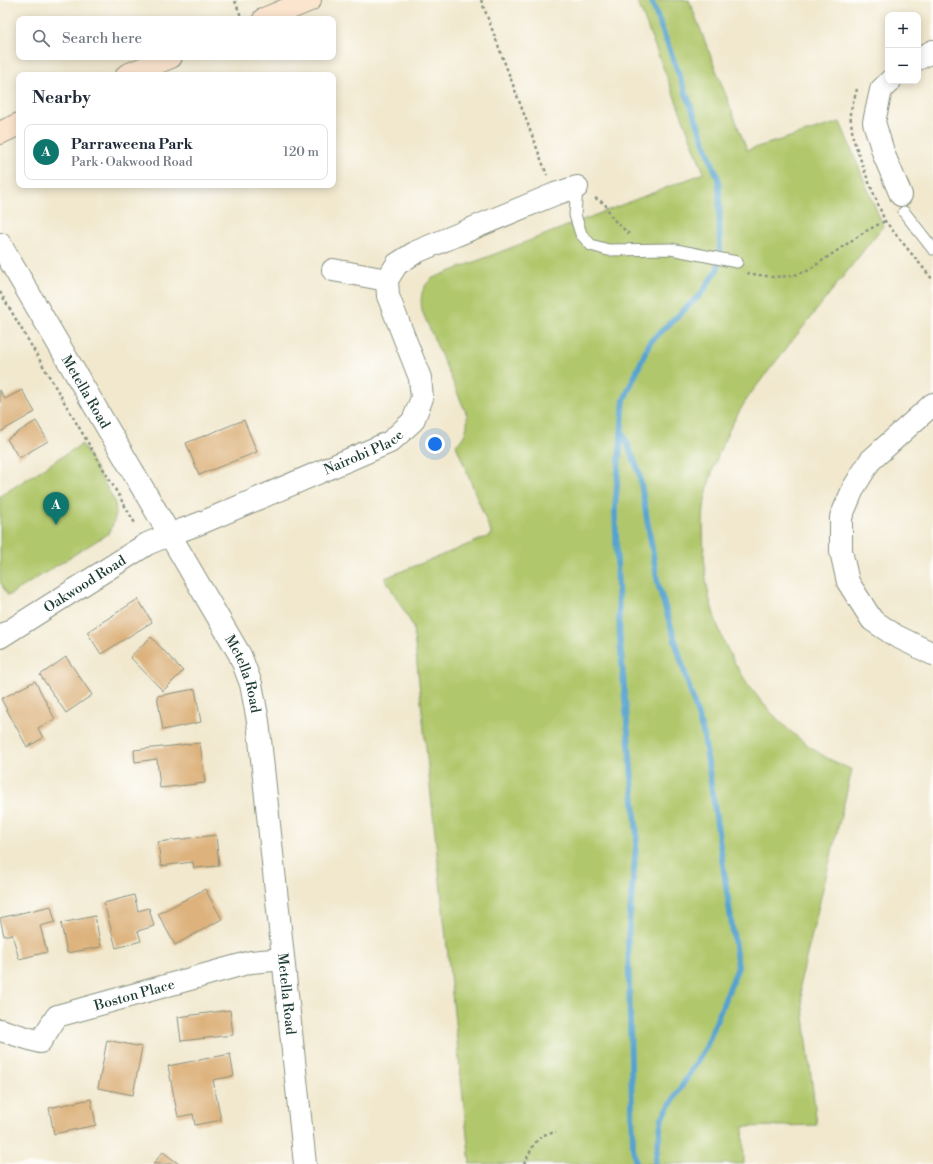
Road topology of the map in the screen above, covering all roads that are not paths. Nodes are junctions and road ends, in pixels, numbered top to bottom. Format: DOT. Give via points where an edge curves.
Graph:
graph roads {
  1 [pos="310,0"];
  2 [pos="271,16"];
  3 [pos="933,51"];
  4 [pos="921,57"];
  5 [pos="164,60"];
  6 [pos="134,72"];
  7 [pos="887,84"];
  8 [pos="16,125"];
  9 [pos="0,133"];
  10 [pos="577,187"];
  11 [pos="902,203"];
  12 [pos="0,244"];
  13 [pos="933,249"];
  14 [pos="737,262"];
  15 [pos="333,270"];
  16 [pos="387,280"];
  17 [pos="933,404"];
  18 [pos="170,534"];
  19 [pos="0,637"];
  20 [pos="933,654"];
  21 [pos="283,959"];
  22 [pos="0,1030"];
  23 [pos="305,1164"];
  1 -- 2 [label="main road"];
  3 -- 4 [label="street"];
  5 -- 6 [label="main road"];
  7 -- 11 [label="street" via="882,90 874,122"];
  8 -- 9 [label="main road"];
  10 -- 14 [label="lane" via="575,215 581,234 591,245 608,250 671,249"];
  10 -- 16 [label="street" via="554,194 416,252 397,264"];
  11 -- 13 [label="lane"];
  12 -- 18 [label="street, Metella Road"];
  15 -- 16 [label="street"];
  16 -- 18 [label="street, Nairobi Place" via="388,296 420,378 422,398 413,421 390,442"];
  17 -- 20 [label="street" via="870,461 854,487 841,517 841,551 848,582 872,620 896,636"];
  18 -- 19 [label="street, Oakwood Road" via="148,544"];
  18 -- 21 [label="street, Metella Road" via="240,655 251,684 258,721"];
  21 -- 22 [label="street, Boston Place" via="251,962 57,1016 40,1042"];
  21 -- 23 [label="street, Metella Road"];
}
